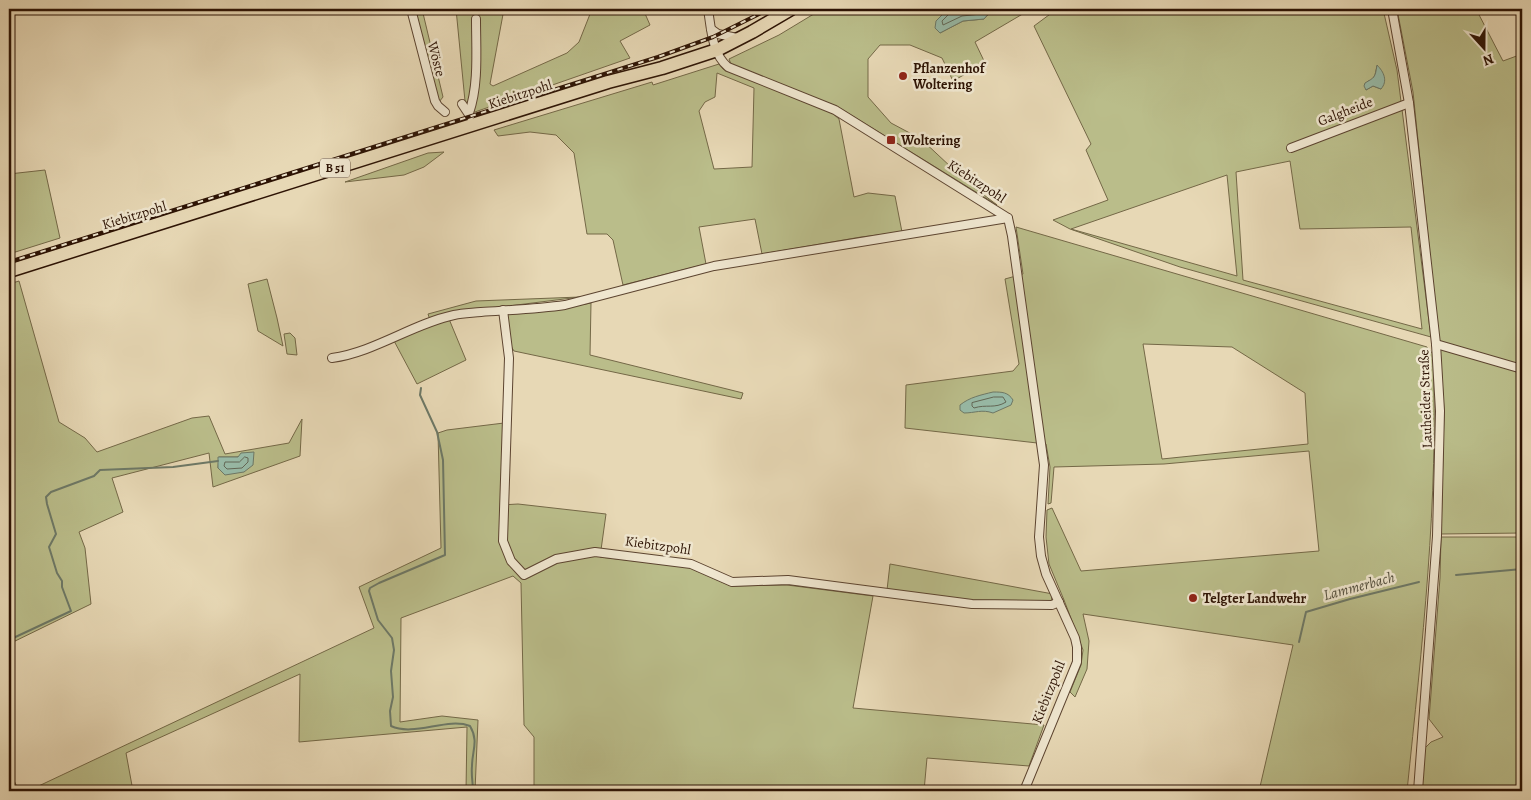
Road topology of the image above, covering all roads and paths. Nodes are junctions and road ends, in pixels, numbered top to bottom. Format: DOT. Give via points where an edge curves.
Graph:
graph roads {
  1 [pos="411,9"];
  2 [pos="708,9"];
  3 [pos="792,9"];
  4 [pos="1392,9"];
  5 [pos="476,20"];
  6 [pos="711,29"];
  7 [pos="740,39"];
  8 [pos="716,50"];
  9 [pos="1409,103"];
  10 [pos="462,104"];
  11 [pos="445,112"];
  12 [pos="471,119"];
  13 [pos="1291,148"];
  14 [pos="1008,218"];
  15 [pos="9,270"];
  16 [pos="503,310"];
  17 [pos="1436,344"];
  18 [pos="332,358"];
  19 [pos="1522,369"];
  20 [pos="1059,602"];
  21 [pos="1024,791"];
  22 [pos="1418,791"];
  1 -- 11 [label="street, Wöste" via="435,101"];
  2 -- 6 [label="street"];
  3 -- 7 [label="main road, B 51"];
  4 -- 9 [label="street, Lauheider Straße"];
  5 -- 12 [label="street"];
  6 -- 7 [label="street" via="725,37"];
  6 -- 8 [label="street"];
  7 -- 8 [label="main road, B 51"];
  8 -- 12 [label="main road, Kiebitzpohl / B 51" via="681,63"];
  8 -- 14 [label="street, Kiebitzpohl" via="728,67 835,110"];
  9 -- 13 [label="street, Galgheide"];
  9 -- 17 [label="street, Lauheider Straße"];
  10 -- 12 [label="street"];
  12 -- 15 [label="main road, Kiebitzpohl / B 51"];
  14 -- 16 [label="street, Kiebitzpohl" via="714,266 572,304"];
  14 -- 20 [label="street, Kiebitzpohl" via="1043,457 1041,556"];
  16 -- 18 [label="street, Kiebitzpohl" via="454,315 363,351"];
  16 -- 20 [label="street, Kiebitzpohl" via="509,358 503,541 511,561 524,575 556,559 595,552 691,564 732,582 788,580 972,604 1052,606"];
  17 -- 19 [label="street"];
  17 -- 22 [label="street, Lauheider Straße" via="1440,411 1437,527"];
  20 -- 21 [label="street, Kiebitzpohl" via="1075,638 1078,655"];
}
